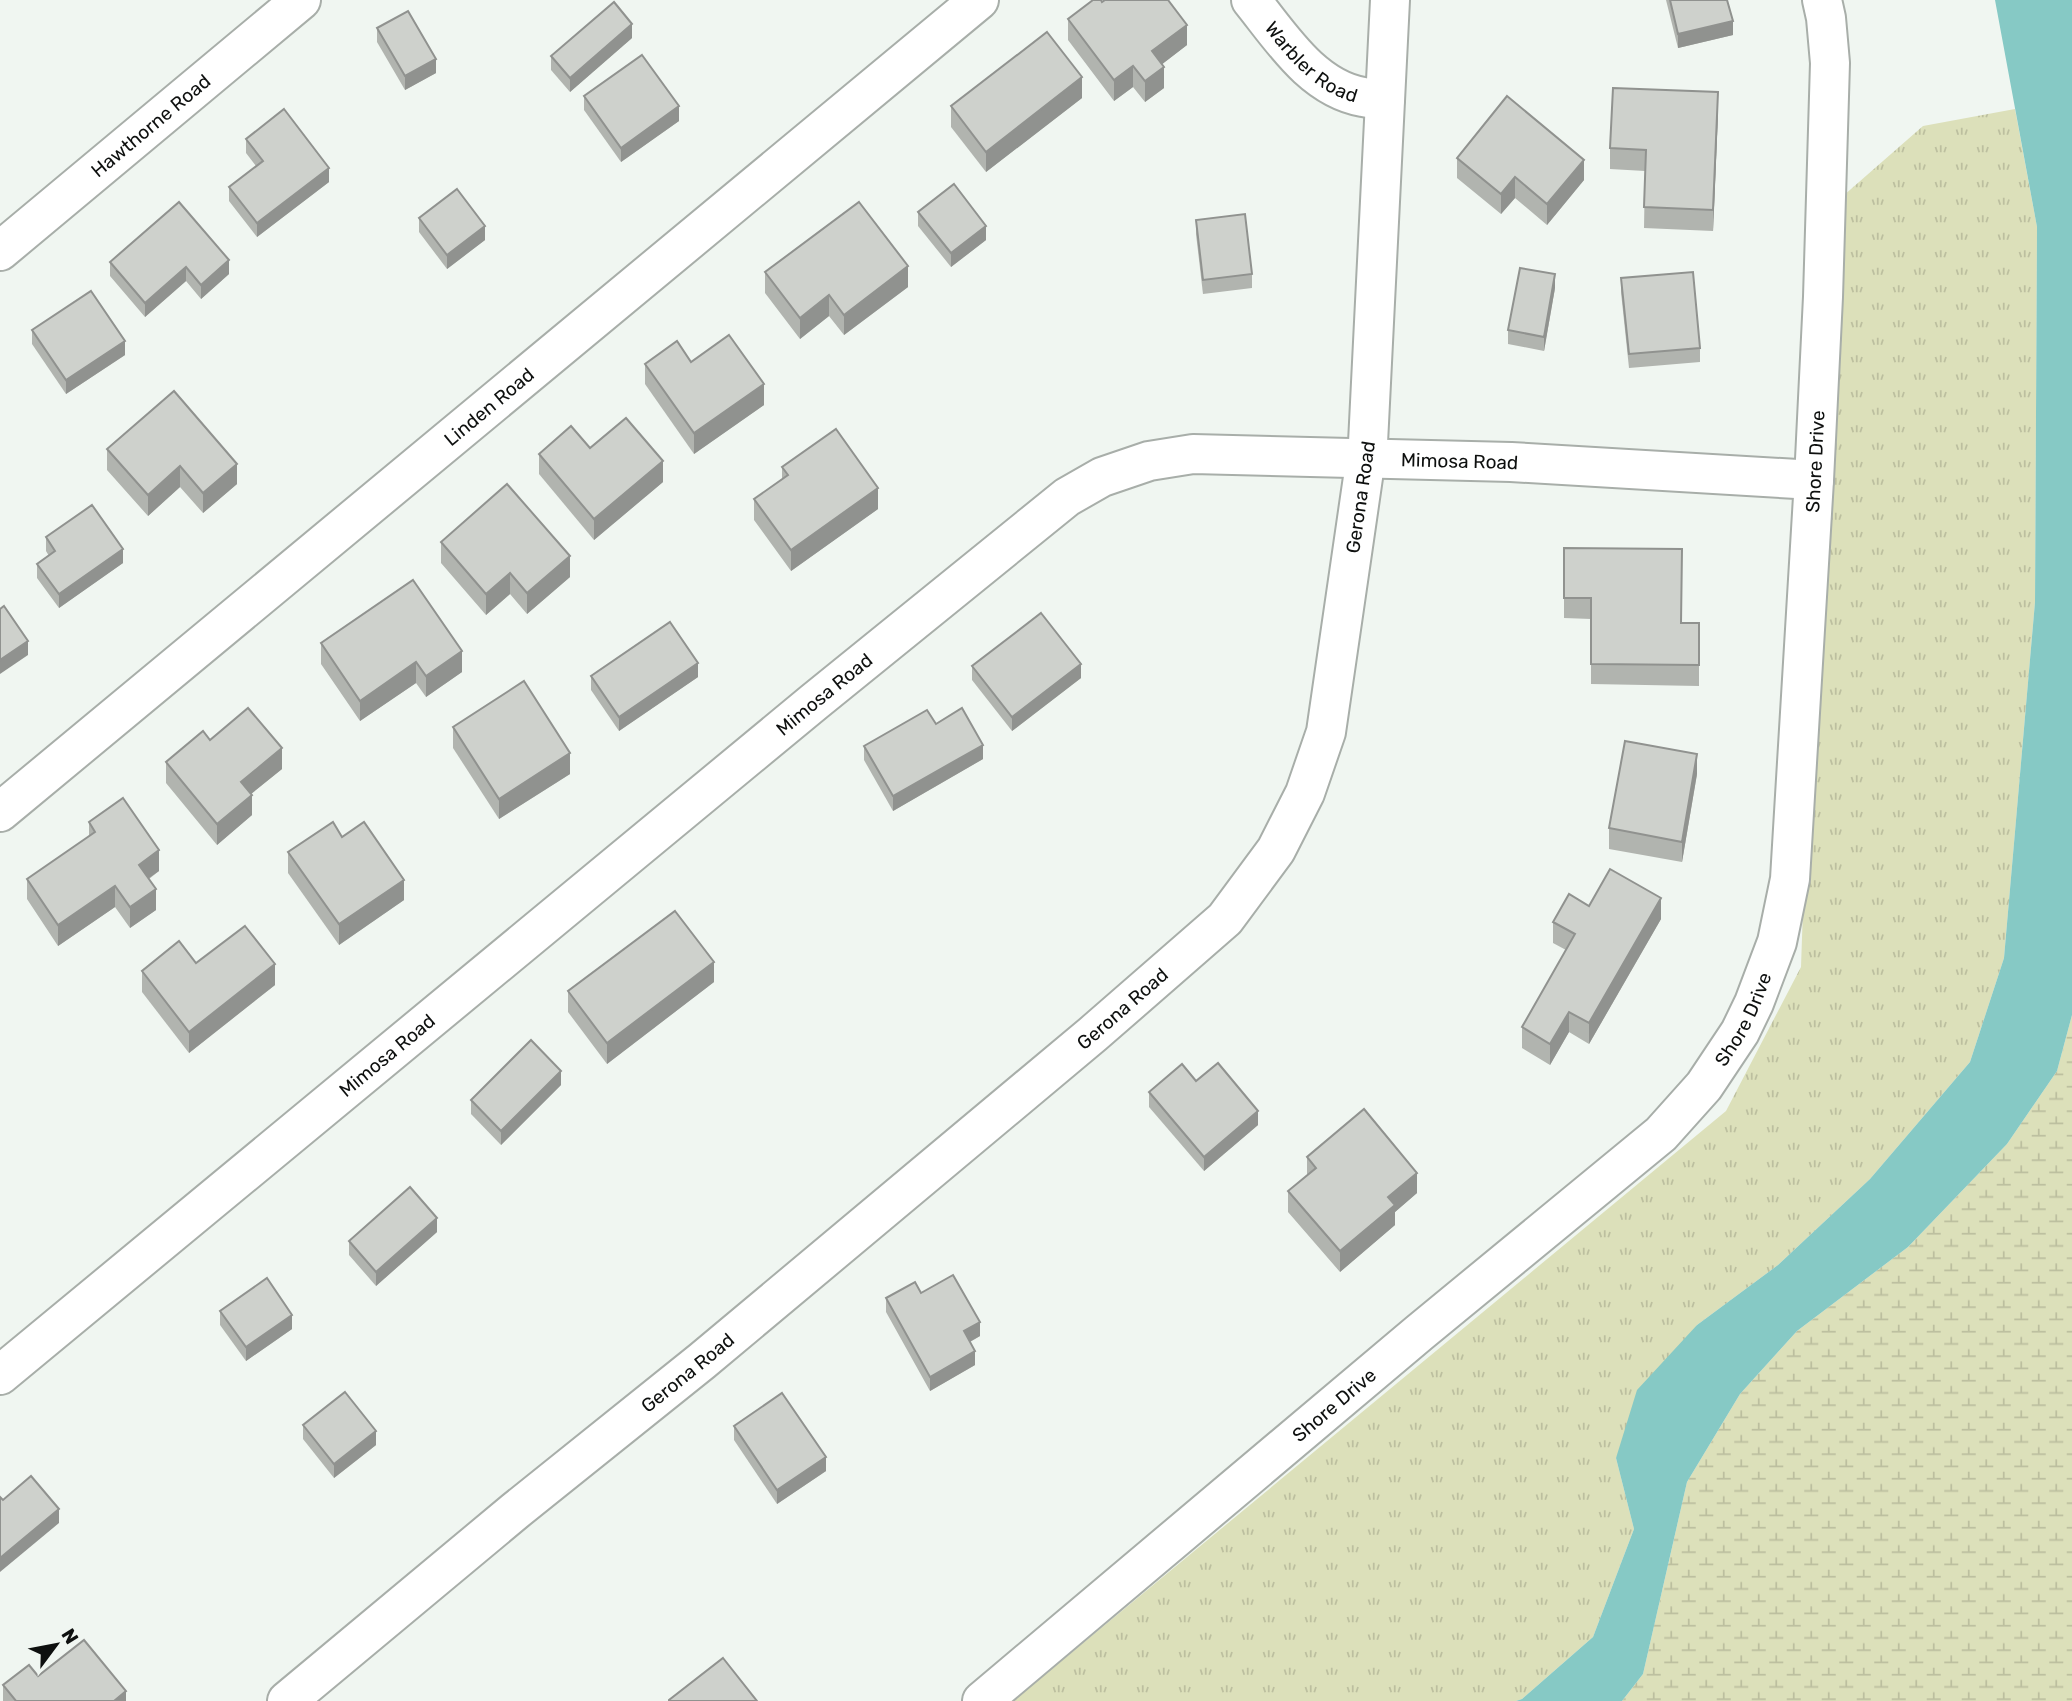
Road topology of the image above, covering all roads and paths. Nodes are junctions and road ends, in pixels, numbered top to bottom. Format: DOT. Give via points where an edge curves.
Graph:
graph roads {
  1 [pos="301,0"];
  2 [pos="979,0"];
  3 [pos="1251,0"];
  4 [pos="1390,0"];
  5 [pos="1822,0"];
  6 [pos="1385,99"];
  7 [pos="0,251"];
  8 [pos="1366,457"];
  9 [pos="1814,480"];
  10 [pos="0,812"];
  11 [pos="0,1375"];
  12 [pos="288,1701"];
  13 [pos="982,1701"];
  1 -- 7 [label="street, Hawthorne Road"];
  2 -- 10 [label="street, Linden Road"];
  3 -- 6 [label="street, Warbler Road" via="1319,77 1339,89"];
  4 -- 6 [label="street, Gerona Road"];
  5 -- 9 [label="street, Shore Drive" via="1830,63"];
  6 -- 8 [label="street, Gerona Road"];
  8 -- 9 [label="street, Mimosa Road"];
  8 -- 11 [label="street, Mimosa Road" via="1193,454 1149,461 1102,477 1067,497"];
  8 -- 12 [label="street, Gerona Road" via="1326,732 1305,793 1276,850 1225,919 702,1361"];
  9 -- 13 [label="street, Shore Drive" via="1790,879 1777,942 1754,1003 1704,1086 1661,1134"];
}
